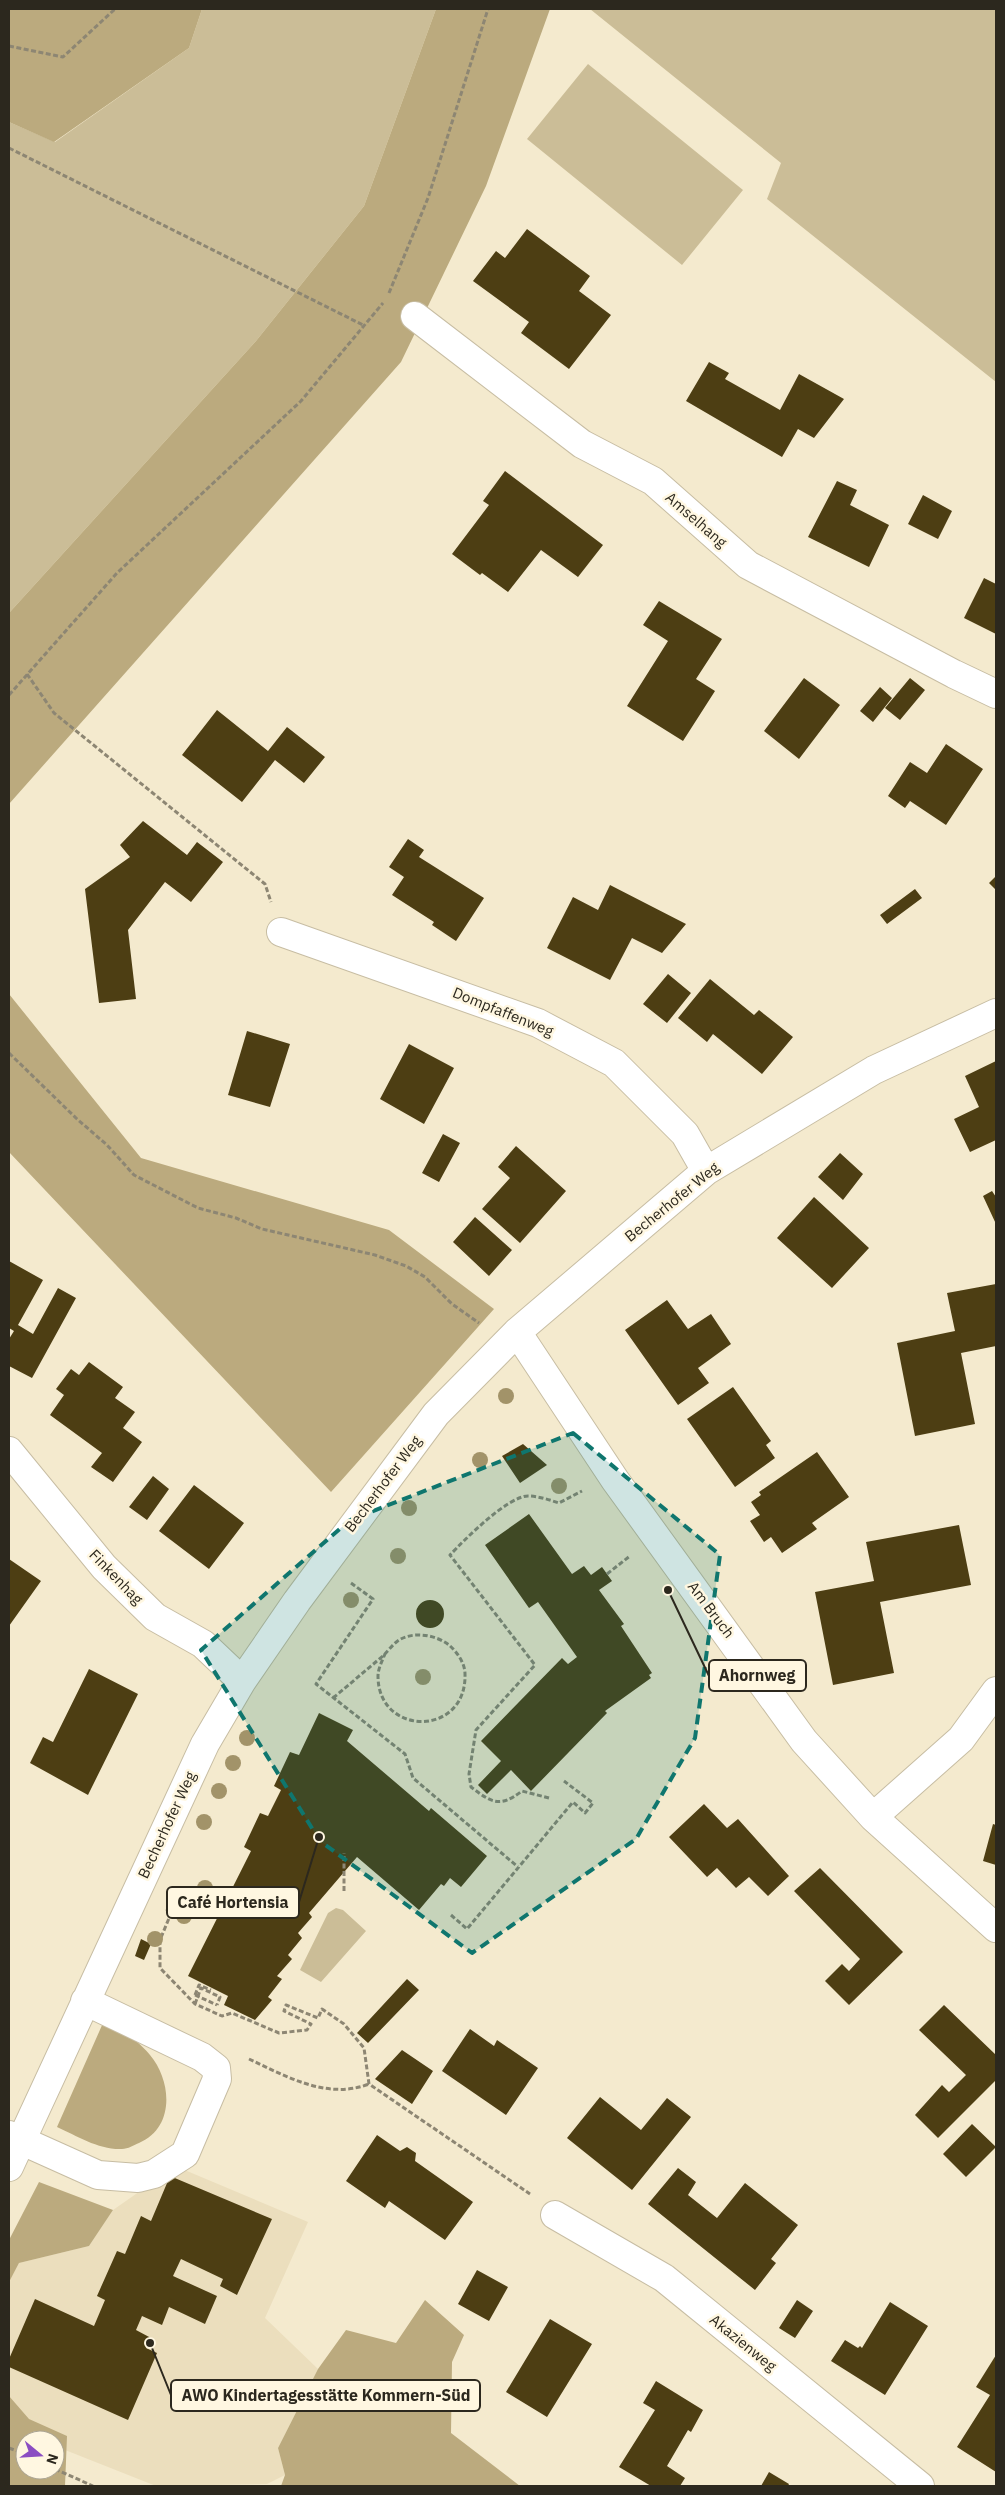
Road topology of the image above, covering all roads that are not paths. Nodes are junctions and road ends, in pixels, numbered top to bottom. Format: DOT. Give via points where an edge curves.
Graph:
graph roads {
  1 [pos="415,316"];
  2 [pos="996,694"];
  3 [pos="281,932"];
  4 [pos="996,1013"];
  5 [pos="706,1171"];
  6 [pos="517,1332"];
  7 [pos="9,1451"];
  8 [pos="242,1681"];
  9 [pos="996,1691"];
  10 [pos="873,1817"];
  11 [pos="996,1928"];
  12 [pos="85,2001"];
  13 [pos="15,2138"];
  14 [pos="9,2167"];
  15 [pos="555,2215"];
  16 [pos="920,2486"];
  1 -- 2 [label="street, Amselhang" via="582,444 653,481 748,565"];
  3 -- 5 [label="street, Dompfaffenweg" via="538,1023 614,1062 685,1134"];
  4 -- 5 [label="street, Becherhofer Weg" via="874,1070"];
  5 -- 6 [label="street, Becherhofer Weg"];
  6 -- 8 [label="street, Becherhofer Weg" via="436,1414 312,1580"];
  6 -- 10 [label="street, Am Bruch" via="616,1480 804,1741"];
  7 -- 8 [label="street, Finkenhag" via="104,1567 155,1617 203,1644"];
  8 -- 12 [label="street, Becherhofer Weg" via="205,1744"];
  9 -- 10 [label="street" via="961,1739"];
  10 -- 11 [label="street, Am Bruch"];
  12 -- 13 [label="street, Becherhofer Weg"];
  12 -- 13 [label="street" via="202,2057 216,2068 217,2079 195,2134 184,2154 154,2174 138,2178 98,2175"];
  13 -- 14 [label="street, Becherhofer Weg"];
  15 -- 16 [label="street, Akazienweg" via="664,2278"];
}
